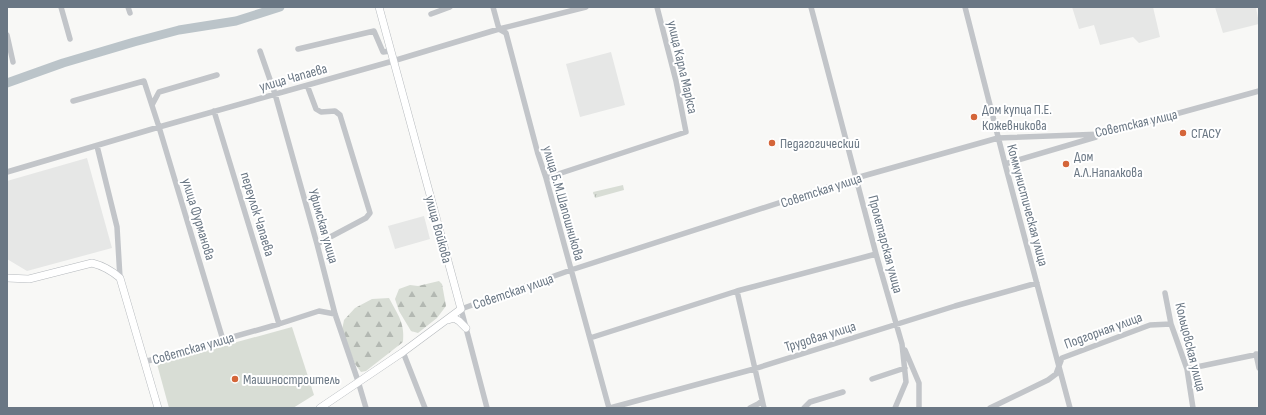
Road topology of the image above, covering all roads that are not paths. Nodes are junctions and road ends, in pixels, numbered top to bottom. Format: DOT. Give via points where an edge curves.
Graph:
graph roads {
  1 [pos="61,7"];
  2 [pos="379,7"];
  3 [pos="450,7"];
  4 [pos="493,7"];
  5 [pos="586,7"];
  6 [pos="657,7"];
  7 [pos="811,7"];
  8 [pos="965,7"];
  9 [pos="431,14"];
  10 [pos="499,29"];
  11 [pos="7,35"];
  12 [pos="70,39"];
  13 [pos="298,49"];
  14 [pos="260,50"];
  15 [pos="390,50"];
  16 [pos="13,62"];
  17 [pos="393,62"];
  18 [pos="217,75"];
  19 [pos="307,85"];
  20 [pos="1259,91"];
  21 [pos="275,94"];
  22 [pos="73,101"];
  23 [pos="152,105"];
  24 [pos="214,111"];
  25 [pos="159,127"];
  26 [pos="1103,134"];
  27 [pos="998,138"];
  28 [pos="97,146"];
  29 [pos="1004,164"];
  30 [pos="7,172"];
  31 [pos="546,178"];
  32 [pos="856,178"];
  33 [pos="317,244"];
  34 [pos="876,254"];
  35 [pos="571,270"];
  36 [pos="7,278"];
  37 [pos="120,278"];
  38 [pos="1037,283"];
  39 [pos="456,289"];
  40 [pos="737,292"];
  41 [pos="1165,293"];
  42 [pos="461,309"];
  43 [pos="335,314"];
  44 [pos="444,322"];
  45 [pos="279,324"];
  46 [pos="1171,324"];
  47 [pos="896,325"];
  48 [pos="466,328"];
  49 [pos="590,338"];
  50 [pos="223,340"];
  51 [pos="902,344"];
  52 [pos="402,352"];
  53 [pos="1257,354"];
  54 [pos="144,362"];
  55 [pos="1059,366"];
  56 [pos="905,368"];
  57 [pos="1259,368"];
  58 [pos="754,369"];
  59 [pos="1187,369"];
  60 [pos="872,379"];
  61 [pos="358,381"];
  62 [pos="843,392"];
  63 [pos="762,400"];
  64 [pos="158,408"];
  65 [pos="320,408"];
  66 [pos="366,408"];
  67 [pos="425,408"];
  68 [pos="487,408"];
  69 [pos="609,408"];
  70 [pos="750,408"];
  71 [pos="764,408"];
  72 [pos="804,408"];
  73 [pos="895,408"];
  74 [pos="919,408"];
  75 [pos="990,408"];
  76 [pos="1070,408"];
  77 [pos="1193,408"];
  1 -- 12 [label="street"];
  2 -- 15 [label="main road, улица Войкова"];
  3 -- 9 [label="street"];
  4 -- 10 [label="street, улица Б.М.Шапошникова"];
  5 -- 10 [label="street, улица Чапаева"];
  6 -- 31 [label="street, улица Карла Маркса" via="686,132"];
  7 -- 32 [label="street, Пролетарская улица"];
  8 -- 27 [label="street, Коммунистическая улица"];
  10 -- 17 [label="street, улица Чапаева"];
  10 -- 31 [label="street, улица Б.М.Шапошникова" via="506,33"];
  11 -- 16 [label="street"];
  13 -- 15 [label="street" via="374,31 383,52"];
  14 -- 21 [label="street, Уфимская улица"];
  15 -- 17 [label="main road, улица Войкова"];
  17 -- 19 [label="street, улица Чапаева"];
  17 -- 39 [label="main road, улица Войкова"];
  18 -- 23 [label="street" via="159,92"];
  19 -- 21 [label="street, улица Чапаева"];
  19 -- 33 [label="street" via="316,110 335,110 340,115 370,213 366,218"];
  20 -- 26 [label="street, Советская улица"];
  21 -- 24 [label="street, улица Чапаева"];
  21 -- 33 [label="street, Уфимская улица"];
  22 -- 23 [label="street, улица Фурманова" via="144,81"];
  23 -- 25 [label="street, улица Фурманова"];
  24 -- 25 [label="street, улица Чапаева"];
  24 -- 45 [label="street, переулок Чапаева"];
  25 -- 28 [label="street, улица Чапаева"];
  25 -- 50 [label="street, улица Фурманова"];
  26 -- 27 [label="street, Советская улица"];
  26 -- 29 [label="street"];
  27 -- 29 [label="street, Коммунистическая улица"];
  27 -- 32 [label="street, Советская улица"];
  28 -- 30 [label="street, улица Чапаева"];
  28 -- 37 [label="street" via="117,227"];
  29 -- 38 [label="street, Коммунистическая улица"];
  31 -- 35 [label="street, улица Б.М.Шапошникова"];
  32 -- 34 [label="street, Пролетарская улица"];
  32 -- 35 [label="street, Советская улица"];
  33 -- 43 [label="street, Уфимская улица"];
  34 -- 40 [label="street"];
  34 -- 47 [label="street, Пролетарская улица"];
  35 -- 42 [label="street, Советская улица"];
  35 -- 49 [label="street, улица Б.М.Шапошникова"];
  36 -- 37 [label="main road" via="29,279 92,264 111,269"];
  37 -- 54 [label="main road"];
  38 -- 47 [label="street, Трудовая улица"];
  38 -- 55 [label="street, Коммунистическая улица"];
  39 -- 42 [label="main road, улица Войкова"];
  39 -- 44 [label="main road" via="454,311"];
  40 -- 49 [label="street"];
  40 -- 58 [label="street"];
  41 -- 46 [label="street, Кольцовская улица"];
  42 -- 44 [label="main road, Советская улица"];
  42 -- 48 [label="street, улица Войкова"];
  43 -- 45 [label="street, Советская улица" via="319,311"];
  43 -- 61 [label="street, Уфимская улица"];
  44 -- 48 [label="main road" via="454,318"];
  44 -- 52 [label="main road, Советская улица"];
  45 -- 50 [label="street, Советская улица"];
  46 -- 55 [label="street, Подгорная улица" via="1150,325 1062,358"];
  46 -- 59 [label="street, Кольцовская улица"];
  47 -- 51 [label="street, Пролетарская улица"];
  47 -- 58 [label="street, Трудовая улица"];
  48 -- 68 [label="street, улица Войкова"];
  49 -- 69 [label="street, улица Б.М.Шапошникова"];
  50 -- 54 [label="street, Советская улица"];
  51 -- 56 [label="street"];
  51 -- 74 [label="street" via="919,383"];
  52 -- 61 [label="main road, Советская улица"];
  52 -- 67 [label="street"];
  53 -- 57 [label="street"];
  53 -- 59 [label="street"];
  54 -- 64 [label="main road"];
  55 -- 75 [label="street, Подгорная улица" via="1056,374 1048,380"];
  55 -- 76 [label="street, Коммунистическая улица"];
  56 -- 60 [label="street"];
  56 -- 73 [label="street" via="906,382"];
  58 -- 63 [label="street"];
  58 -- 69 [label="street, Трудовая улица"];
  59 -- 77 [label="street, Кольцовская улица"];
  61 -- 65 [label="main road, Советская улица"];
  61 -- 66 [label="street, Уфимская улица"];
  62 -- 72 [label="street" via="810,402"];
  63 -- 70 [label="street"];
  63 -- 71 [label="street"];
}
